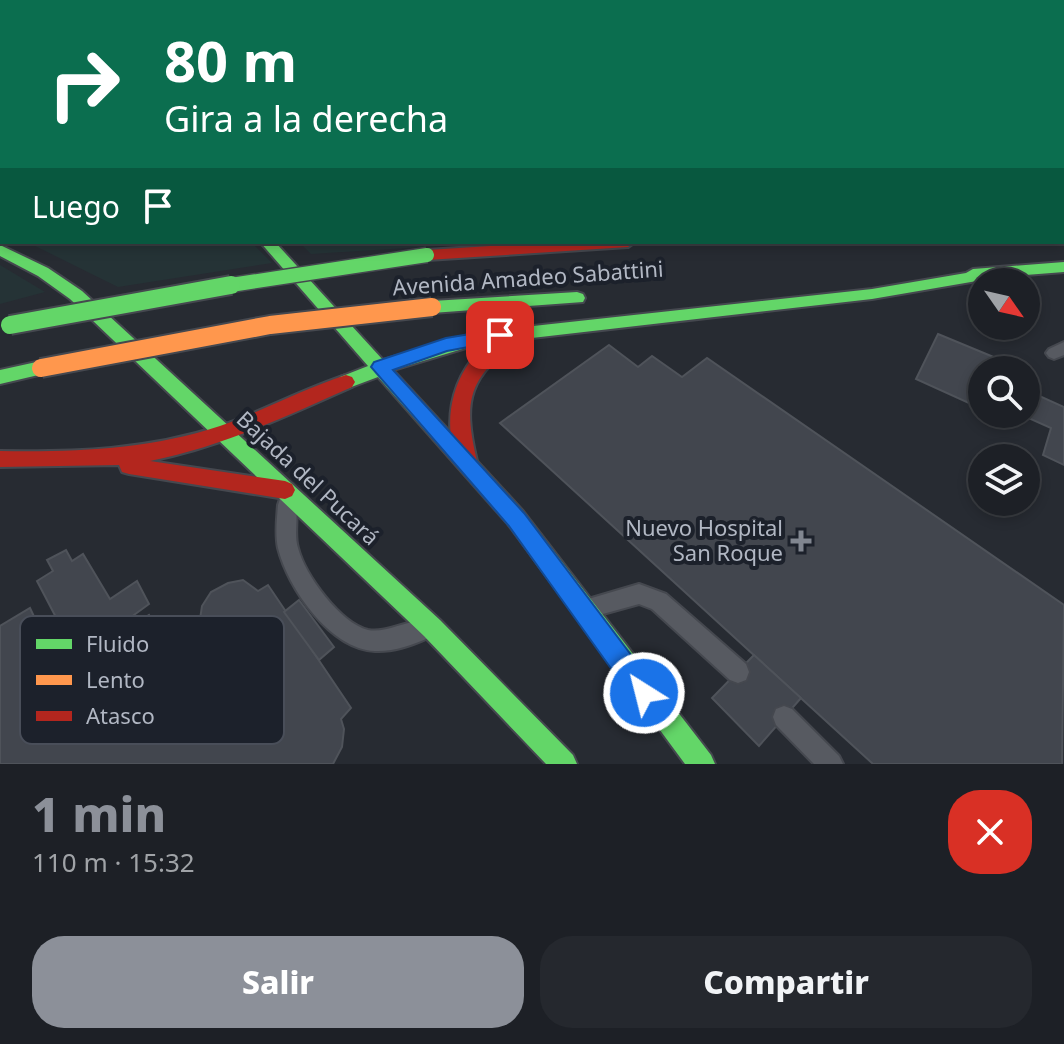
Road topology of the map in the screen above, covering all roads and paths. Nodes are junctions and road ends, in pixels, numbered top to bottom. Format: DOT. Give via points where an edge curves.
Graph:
graph roads {
  1 [pos="267,244"];
  2 [pos="597,244"];
  3 [pos="0,250"];
  4 [pos="1064,267"];
  5 [pos="1040,269"];
  6 [pos="968,274"];
  7 [pos="968,278"];
  8 [pos="784,285"];
  9 [pos="600,296"];
  10 [pos="5,326"];
  11 [pos="522,332"];
  12 [pos="380,367"];
  13 [pos="0,377"];
  14 [pos="224,431"];
  15 [pos="0,459"];
  16 [pos="96,460"];
  17 [pos="467,461"];
  18 [pos="286,490"];
  19 [pos="583,609"];
  20 [pos="432,628"];
  21 [pos="738,672"];
  22 [pos="784,717"];
  23 [pos="564,764"];
  24 [pos="702,764"];
  25 [pos="831,764"];
  1 -- 12 [label="main road"];
  2 -- 10 [label="main road, Avenida Amadeo Sabattini, bridge" via="427,255"];
  3 -- 14 [label="main road, Bajada del Pucará" via="76,295"];
  4 -- 5 [label="main road"];
  6 -- 8 [label="main road"];
  7 -- 11 [label="main road" via="872,294"];
  9 -- 13 [label="main road, Avenida Amadeo Sabattini, bridge" via="270,325"];
  11 -- 12 [label="main road" via="446,345"];
  11 -- 17 [label="main road" via="472,367 462,388 455,409"];
  12 -- 14 [label="main road"];
  12 -- 17 [label="main road"];
  14 -- 16 [label="main road" via="178,447"];
  14 -- 18 [label="main road, Bajada del Pucará"];
  15 -- 16 [label="main road"];
  16 -- 18 [label="main road"];
  17 -- 19 [label="main road"];
  18 -- 20 [label="main road, Bajada del Pucará"];
  18 -- 20 [label="lane" via="289,552 310,594 348,633 381,641"];
  19 -- 21 [label="lane" via="639,594 659,601"];
  19 -- 24 [label="main road"];
  20 -- 23 [label="main road, Bajada del Pucará"];
  22 -- 25 [label="lane"];
}
